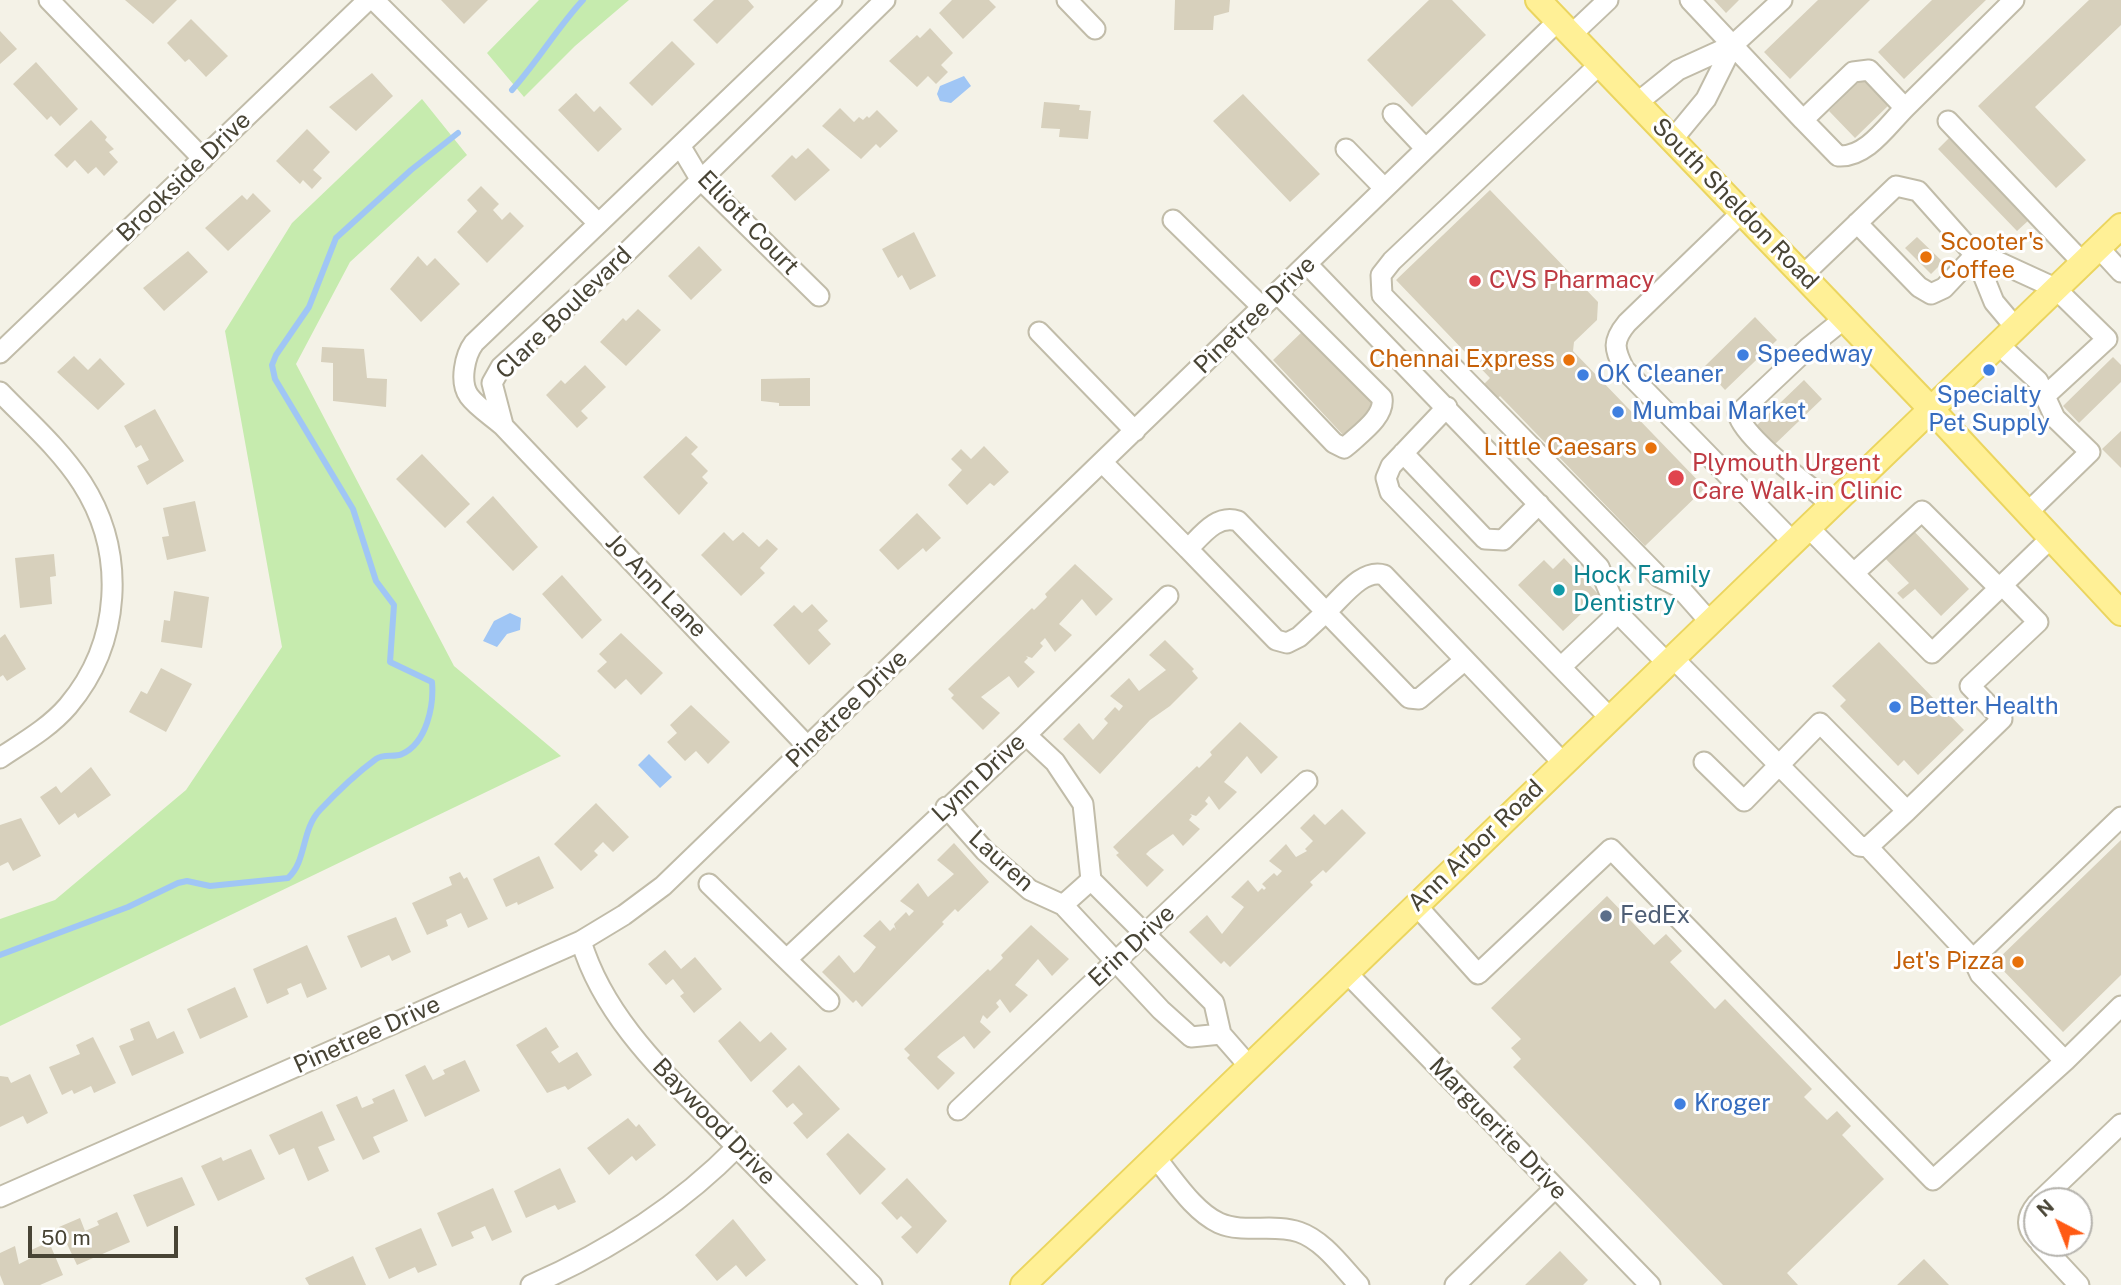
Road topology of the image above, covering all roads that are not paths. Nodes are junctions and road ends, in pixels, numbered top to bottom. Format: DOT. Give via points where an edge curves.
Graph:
graph roads {
  1 [pos="49,0"];
  2 [pos="368,0"];
  3 [pos="374,0"];
  4 [pos="832,0"];
  5 [pos="885,0"];
  6 [pos="1067,0"];
  7 [pos="1538,0"];
  8 [pos="1608,0"];
  9 [pos="1690,0"];
  10 [pos="1782,0"];
  11 [pos="2014,0"];
  12 [pos="1564,28"];
  13 [pos="1096,29"];
  14 [pos="1733,45"];
  15 [pos="1599,65"];
  16 [pos="1637,103"];
  17 [pos="1905,108"];
  18 [pos="1393,114"];
  19 [pos="1803,120"];
  20 [pos="1948,121"];
  21 [pos="1673,139"];
  22 [pos="681,147"];
  23 [pos="1425,148"];
  24 [pos="1346,149"];
  25 [pos="203,159"];
  26 [pos="700,179"];
  27 [pos="1384,188"];
  28 [pos="1742,212"];
  29 [pos="1172,220"];
  30 [pos="597,222"];
  31 [pos="1857,223"];
  32 [pos="2121,226"];
  33 [pos="2090,254"];
  34 [pos="1975,255"];
  35 [pos="1307,264"];
  36 [pos="2121,272"];
  37 [pos="1803,275"];
  38 [pos="2055,288"];
  39 [pos="1277,293"];
  40 [pos="819,296"];
  41 [pos="1262,307"];
  42 [pos="1844,319"];
  43 [pos="2015,327"];
  44 [pos="1039,332"];
  45 [pos="1232,337"];
  46 [pos="1998,344"];
  47 [pos="0,353"];
  48 [pos="0,392"];
  49 [pos="2045,396"];
  50 [pos="1447,407"];
  51 [pos="1931,409"];
  52 [pos="503,426"];
  53 [pos="1135,431"];
  54 [pos="1403,453"];
  55 [pos="1102,462"];
  56 [pos="1539,504"];
  57 [pos="1832,505"];
  58 [pos="2026,514"];
  59 [pos="1801,535"];
  60 [pos="2050,539"];
  61 [pos="1188,549"];
  62 [pos="1854,573"];
  63 [pos="2000,586"];
  64 [pos="1168,596"];
  65 [pos="1326,612"];
  66 [pos="1618,613"];
  67 [pos="2121,613"];
  68 [pos="1710,622"];
  69 [pos="1465,660"];
  70 [pos="1670,660"];
  71 [pos="1561,667"];
  72 [pos="1610,718"];
  73 [pos="1026,735"];
  74 [pos="808,747"];
  75 [pos="0,758"];
  76 [pos="1704,762"];
  77 [pos="1779,762"];
  78 [pos="1563,764"];
  79 [pos="1307,781"];
  80 [pos="946,807"];
  81 [pos="1907,811"];
  82 [pos="2121,817"];
  83 [pos="1868,847"];
  84 [pos="1091,880"];
  85 [pos="709,884"];
  86 [pos="1063,905"];
  87 [pos="1416,905"];
  88 [pos="1144,935"];
  89 [pos="581,941"];
  90 [pos="788,958"];
  91 [pos="1973,959"];
  92 [pos="1116,961"];
  93 [pos="1346,972"];
  94 [pos="829,1001"];
  95 [pos="2121,1006"];
  96 [pos="1221,1034"];
  97 [pos="2065,1061"];
  98 [pos="1249,1066"];
  99 [pos="958,1110"];
  100 [pos="2121,1124"];
  101 [pos="737,1147"];
  102 [pos="1155,1157"];
  103 [pos="2054,1187"];
  104 [pos="1555,1188"];
  105 [pos="0,1197"];
  106 [pos="2054,1257"];
  107 [pos="531,1285"];
  108 [pos="872,1285"];
  109 [pos="1023,1285"];
  110 [pos="1359,1285"];
  111 [pos="1455,1285"];
  112 [pos="1650,1285"];
  113 [pos="2079,1285"];
  1 -- 25 [label="street"];
  2 -- 25 [label="street, Brookside Drive"];
  3 -- 30 [label="street"];
  4 -- 22 [label="street, Clare Boulevard"];
  5 -- 26 [label="street, Clare Boulevard"];
  6 -- 13 [label="street"];
  7 -- 12 [label="main road, South Sheldon Road"];
  8 -- 12 [label="street, Pinetree Drive"];
  9 -- 14 [label="street"];
  10 -- 14 [label="street"];
  11 -- 17 [label="street"];
  12 -- 15 [label="main road, South Sheldon Road"];
  12 -- 23 [label="street, Pinetree Drive"];
  14 -- 16 [label="street" via="1678,70"];
  14 -- 19 [label="street"];
  14 -- 21 [label="street" via="1706,99"];
  15 -- 16 [label="main road, South Sheldon Road"];
  15 -- 68 [label="street" via="1392,261 1381,275 1382,295 1659,577 1679,587"];
  16 -- 21 [label="main road, South Sheldon Road"];
  17 -- 19 [label="street" via="1851,157 1838,156"];
  17 -- 19 [label="street" via="1869,70 1862,69 1853,72"];
  18 -- 23 [label="street"];
  20 -- 33 [label="street"];
  21 -- 28 [label="main road, South Sheldon Road"];
  22 -- 26 [label="street, Elliott Court"];
  22 -- 30 [label="street, Clare Boulevard"];
  23 -- 27 [label="street, Pinetree Drive"];
  24 -- 27 [label="street"];
  25 -- 47 [label="street, Brookside Drive"];
  26 -- 40 [label="street, Elliott Court"];
  26 -- 52 [label="street, Clare Boulevard" via="502,367 492,383"];
  27 -- 35 [label="street, Pinetree Drive"];
  28 -- 37 [label="main road, South Sheldon Road"];
  28 -- 59 [label="street" via="1627,323 1616,336 1614,349 1624,369"];
  29 -- 41 [label="street"];
  30 -- 52 [label="street, Clare Boulevard" via="467,353 468,395"];
  31 -- 34 [label="street" via="1896,186 1917,191"];
  31 -- 34 [label="street" via="1931,294 1944,288"];
  31 -- 37 [label="street"];
  32 -- 33 [label="main road, Ann Arbor Road"];
  33 -- 36 [label="street"];
  33 -- 38 [label="main road, Ann Arbor Road"];
  34 -- 38 [label="street"];
  34 -- 43 [label="street" via="1994,302"];
  35 -- 39 [label="street, Pinetree Drive"];
  35 -- 50 [label="street"];
  37 -- 42 [label="main road, South Sheldon Road"];
  38 -- 43 [label="main road, Ann Arbor Road"];
  38 -- 49 [label="street" via="2107,339"];
  39 -- 41 [label="street, Pinetree Drive"];
  39 -- 45 [label="street" via="1382,398 1380,414 1344,448 1334,443"];
  41 -- 45 [label="street, Pinetree Drive"];
  42 -- 51 [label="main road, South Sheldon Road"];
  42 -- 57 [label="street" via="1738,414 1755,440"];
  43 -- 46 [label="main road, Ann Arbor Road"];
  44 -- 53 [label="street"];
  45 -- 53 [label="street, Pinetree Drive"];
  46 -- 49 [label="street" via="2038,381"];
  46 -- 51 [label="main road, Ann Arbor Road"];
  48 -- 75 [label="street" via="82,483 96,508 113,573 107,632 82,687 41,732"];
  49 -- 58 [label="street" via="2056,418 2090,452"];
  50 -- 54 [label="street"];
  50 -- 56 [label="street"];
  51 -- 57 [label="main road, Ann Arbor Road"];
  51 -- 58 [label="main road, South Sheldon Road"];
  52 -- 74 [label="street, Jo Ann Lane"];
  53 -- 55 [label="street, Pinetree Drive"];
  54 -- 56 [label="street" via="1485,539 1503,540"];
  54 -- 71 [label="street" via="1386,478 1390,492"];
  55 -- 61 [label="street"];
  55 -- 74 [label="street, Pinetree Drive"];
  56 -- 66 [label="street" via="1599,567"];
  57 -- 59 [label="main road, Ann Arbor Road"];
  58 -- 60 [label="main road, South Sheldon Road"];
  59 -- 62 [label="street"];
  59 -- 68 [label="main road, Ann Arbor Road"];
  60 -- 63 [label="street"];
  60 -- 67 [label="main road, South Sheldon Road"];
  61 -- 65 [label="street" via="1276,640 1287,643 1299,637"];
  61 -- 65 [label="street" via="1216,522 1238,521"];
  62 -- 63 [label="street" via="1922,511"];
  62 -- 63 [label="street" via="1932,653"];
  63 -- 81 [label="street" via="2038,622 1970,685 2003,719"];
  64 -- 73 [label="street, Lynn Drive"];
  65 -- 69 [label="street" via="1409,698 1419,699"];
  65 -- 69 [label="street" via="1365,576 1384,575"];
  66 -- 70 [label="street"];
  66 -- 71 [label="street"];
  68 -- 70 [label="main road, Ann Arbor Road"];
  69 -- 78 [label="street"];
  70 -- 72 [label="main road, Ann Arbor Road"];
  70 -- 77 [label="street"];
  71 -- 72 [label="street"];
  72 -- 78 [label="main road, Ann Arbor Road"];
  73 -- 80 [label="street, Lynn Drive"];
  73 -- 84 [label="street" via="1055,762 1083,804"];
  74 -- 89 [label="street, Pinetree Drive" via="663,886"];
  76 -- 77 [label="street" via="1744,801"];
  77 -- 81 [label="street" via="1820,723"];
  77 -- 83 [label="street" via="1859,846"];
  78 -- 87 [label="main road, Ann Arbor Road"];
  79 -- 88 [label="street, Erin Drive"];
  80 -- 86 [label="street, Lauren" via="985,851 1030,890"];
  80 -- 90 [label="street, Lynn Drive"];
  81 -- 83 [label="street"];
  82 -- 91 [label="street"];
  83 -- 91 [label="street"];
  84 -- 86 [label="street"];
  84 -- 88 [label="street"];
  85 -- 90 [label="street"];
  86 -- 92 [label="street, Lauren"];
  87 -- 93 [label="main road, Ann Arbor Road"];
  87 -- 97 [label="street" via="1478,974 1611,849 1933,1180"];
  88 -- 92 [label="street, Erin Drive"];
  88 -- 96 [label="street" via="1214,1003"];
  89 -- 101 [label="street, Baywood Drive" via="597,984 619,1021"];
  89 -- 105 [label="street, Pinetree Drive"];
  90 -- 94 [label="street"];
  91 -- 97 [label="street" via="1980,974"];
  92 -- 96 [label="street, Lauren" via="1191,1037"];
  92 -- 99 [label="street, Erin Drive"];
  93 -- 98 [label="main road, Ann Arbor Road"];
  93 -- 104 [label="street, Marguerite Drive"];
  95 -- 97 [label="street"];
  96 -- 98 [label="street"];
  98 -- 102 [label="main road, Ann Arbor Road"];
  100 -- 103 [label="street"];
  101 -- 107 [label="street" via="684,1197 647,1224"];
  101 -- 108 [label="street, Baywood Drive"];
  102 -- 109 [label="main road, Ann Arbor Road"];
  102 -- 110 [label="street" via="1217,1222 1236,1228 1297,1231 1310,1237"];
  104 -- 111 [label="street"];
  104 -- 112 [label="street, Marguerite Drive"];
  106 -- 113 [label="street"];
}
